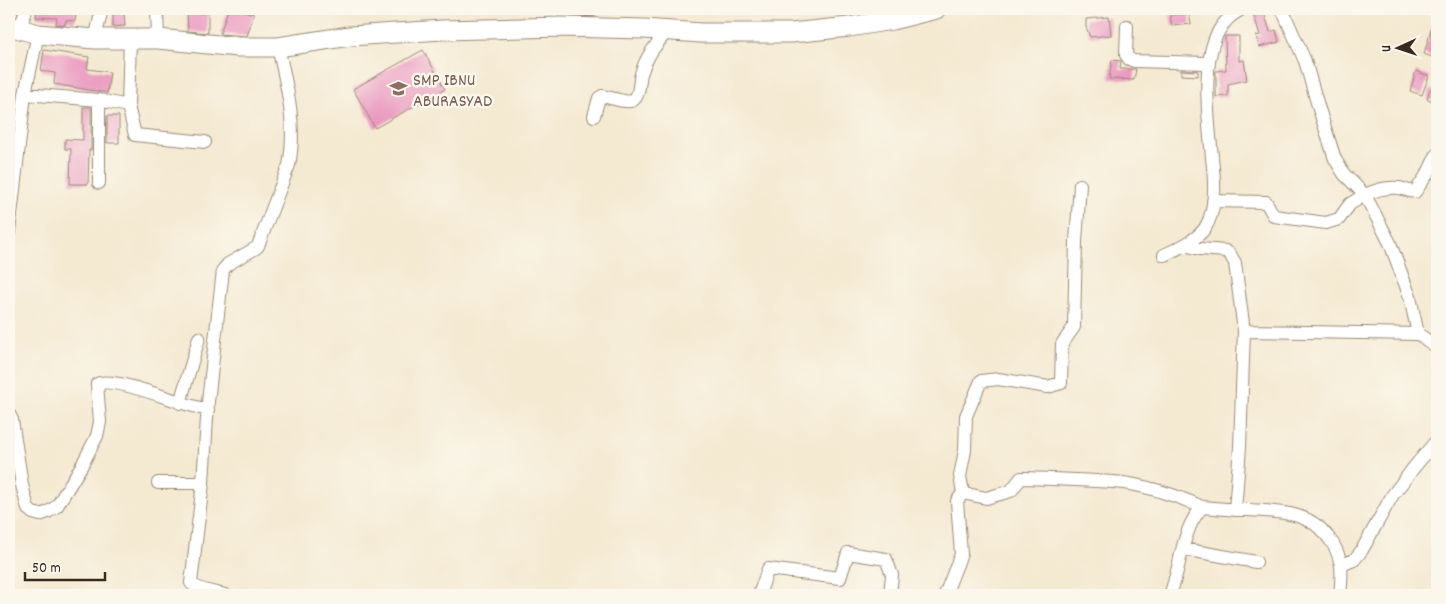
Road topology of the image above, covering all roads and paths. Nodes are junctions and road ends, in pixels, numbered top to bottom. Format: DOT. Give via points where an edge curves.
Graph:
graph roads {
  1 [pos="26,9"];
  2 [pos="102,9"];
  3 [pos="157,9"];
  4 [pos="936,9"];
  5 [pos="1242,9"];
  6 [pos="1282,9"];
  7 [pos="1127,26"];
  8 [pos="14,28"];
  9 [pos="668,30"];
  10 [pos="38,34"];
  11 [pos="95,39"];
  12 [pos="130,39"];
  13 [pos="158,39"];
  14 [pos="278,47"];
  15 [pos="1208,63"];
  16 [pos="25,94"];
  17 [pos="99,100"];
  18 [pos="128,106"];
  19 [pos="594,116"];
  20 [pos="205,142"];
  21 [pos="1437,154"];
  22 [pos="99,183"];
  23 [pos="1080,185"];
  24 [pos="1365,195"];
  25 [pos="1213,201"];
  26 [pos="9,232"];
  27 [pos="1184,245"];
  28 [pos="1164,256"];
  29 [pos="1244,331"];
  30 [pos="1418,334"];
  31 [pos="199,338"];
  32 [pos="1437,347"];
  33 [pos="180,402"];
  34 [pos="208,410"];
  35 [pos="9,414"];
  36 [pos="1437,440"];
  37 [pos="203,482"];
  38 [pos="158,484"];
  39 [pos="963,493"];
  40 [pos="1202,507"];
  41 [pos="1234,510"];
  42 [pos="1184,549"];
  43 [pos="1256,562"];
  44 [pos="1341,565"];
  45 [pos="225,595"];
  46 [pos="759,595"];
  47 [pos="890,595"];
  48 [pos="945,595"];
  49 [pos="1170,595"];
  50 [pos="1340,595"];
  1 -- 8 [label="street"];
  2 -- 11 [label="street"];
  3 -- 13 [label="street"];
  4 -- 9 [label="street" via="892,20 791,33"];
  5 -- 15 [label="street" via="1221,27"];
  6 -- 24 [label="street" via="1305,61 1335,159 1344,174"];
  7 -- 15 [label="street" via="1126,55 1129,59"];
  8 -- 10 [label="street"];
  9 -- 14 [label="street" via="562,27 442,30 350,36"];
  9 -- 19 [label="street" via="647,57 634,100 628,102 602,96"];
  10 -- 11 [label="street"];
  10 -- 16 [label="street"];
  11 -- 12 [label="street"];
  12 -- 13 [label="street"];
  12 -- 18 [label="street"];
  13 -- 14 [label="street" via="238,47"];
  14 -- 34 [label="street" via="293,135 290,166 258,246 223,270"];
  15 -- 25 [label="street"];
  16 -- 17 [label="street"];
  16 -- 26 [label="street"];
  17 -- 18 [label="street"];
  17 -- 22 [label="street"];
  18 -- 20 [label="street" via="135,135"];
  21 -- 24 [label="street" via="1415,192 1398,188"];
  23 -- 39 [label="street" via="1074,327 1062,344 1062,383 1048,388 998,379 981,381 966,416 960,476"];
  24 -- 25 [label="street" via="1350,204 1339,219 1326,223 1274,216 1266,202"];
  24 -- 30 [label="street" via="1390,243 1410,297"];
  25 -- 27 [label="street" via="1205,229"];
  27 -- 28 [label="street"];
  27 -- 29 [label="street" via="1225,251 1231,256 1235,263"];
  29 -- 30 [label="street"];
  29 -- 41 [label="street"];
  30 -- 32 [label="street"];
  31 -- 33 [label="street"];
  33 -- 34 [label="street"];
  33 -- 35 [label="street" via="125,385 97,384 100,422 97,436 57,506 40,515 28,509"];
  34 -- 37 [label="street"];
  36 -- 44 [label="street" via="1392,496 1362,550 1354,560"];
  37 -- 38 [label="street"];
  37 -- 45 [label="street" via="191,583"];
  39 -- 40 [label="street" via="986,498 1011,491 1020,478 1115,482 1176,496"];
  39 -- 48 [label="street" via="957,501 961,554"];
  40 -- 41 [label="street"];
  40 -- 42 [label="street" via="1193,520"];
  41 -- 44 [label="street" via="1297,515 1312,522 1322,528 1332,542"];
  42 -- 43 [label="street"];
  42 -- 49 [label="street"];
  44 -- 50 [label="street"];
  46 -- 47 [label="street" via="768,569 840,578 848,553 886,559 892,575"];
}
